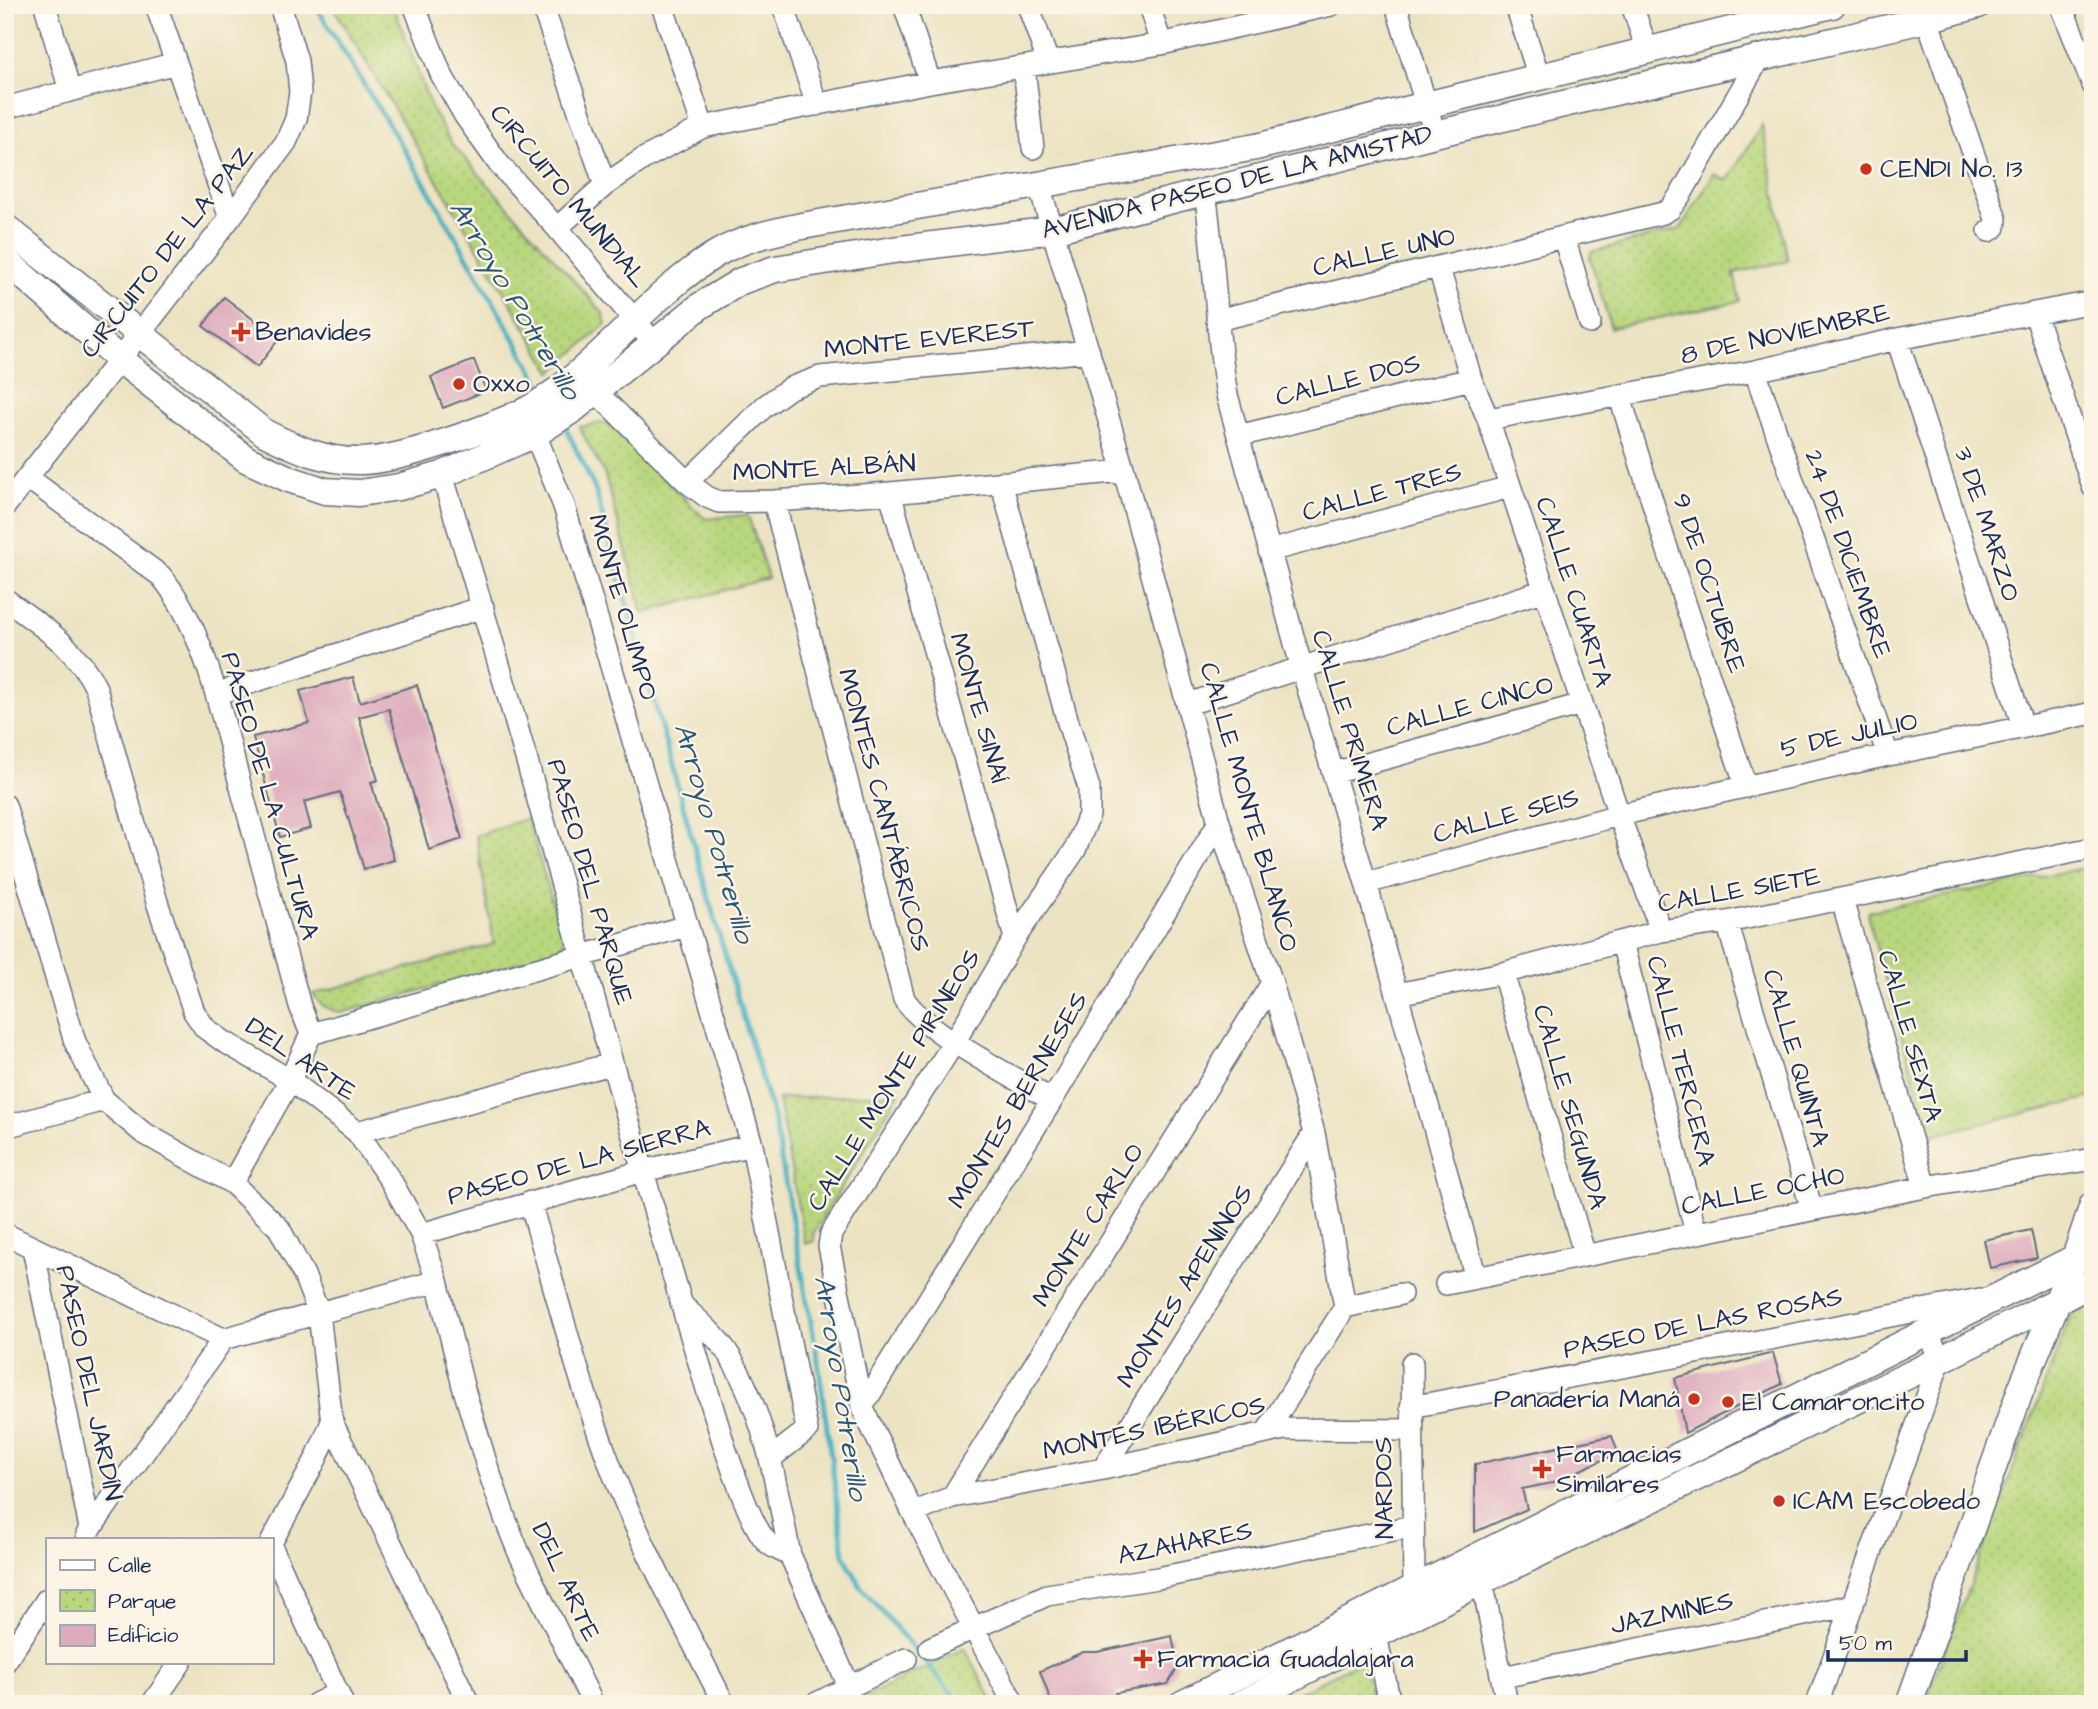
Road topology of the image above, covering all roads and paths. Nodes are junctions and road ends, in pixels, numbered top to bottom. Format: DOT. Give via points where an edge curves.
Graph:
graph roads {
  1 [pos="45,5"];
  2 [pos="156,5"];
  3 [pos="280,5"];
  4 [pos="414,5"];
  5 [pos="542,5"];
  6 [pos="662,5"];
  7 [pos="783,5"];
  8 [pos="904,5"];
  9 [pos="1028,5"];
  10 [pos="1149,5"];
  11 [pos="1331,5"];
  12 [pos="1395,5"];
  13 [pos="1516,5"];
  14 [pos="1632,5"];
  15 [pos="1832,5"];
  16 [pos="1978,5"];
  17 [pos="2062,5"];
  18 [pos="1281,11"];
  19 [pos="1752,15"];
  20 [pos="1927,19"];
  21 [pos="1161,44"];
  22 [pos="1647,50"];
  23 [pos="1760,57"];
  24 [pos="1048,62"];
  25 [pos="176,63"];
  26 [pos="1024,67"];
  27 [pos="1539,77"];
  28 [pos="930,82"];
  29 [pos="2093,86"];
  30 [pos="70,91"];
  31 [pos="1427,103"];
  32 [pos="817,105"];
  33 [pos="5,108"];
  34 [pos="703,127"];
  35 [pos="1435,134"];
  36 [pos="1033,148"];
  37 [pos="605,185"];
  38 [pos="1039,185"];
  39 [pos="1205,192"];
  40 [pos="230,218"];
  41 [pos="5,227"];
  42 [pos="557,228"];
  43 [pos="1053,230"];
  44 [pos="1989,232"];
  45 [pos="1564,238"];
  46 [pos="5,260"];
  47 [pos="1439,268"];
  48 [pos="2093,302"];
  49 [pos="2035,314"];
  50 [pos="1217,320"];
  51 [pos="636,321"];
  52 [pos="1590,323"];
  53 [pos="141,333"];
  54 [pos="1897,339"];
  55 [pos="653,342"];
  56 [pos="1089,351"];
  57 [pos="119,359"];
  58 [pos="1755,370"];
  59 [pos="1471,379"];
  60 [pos="577,390"];
  61 [pos="1620,397"];
  62 [pos="537,418"];
  63 [pos="1488,419"];
  64 [pos="1238,436"];
  65 [pos="1124,471"];
  66 [pos="442,475"];
  67 [pos="28,478"];
  68 [pos="687,482"];
  69 [pos="1001,482"];
  70 [pos="1510,487"];
  71 [pos="2093,488"];
  72 [pos="890,493"];
  73 [pos="775,501"];
  74 [pos="5,506"];
  75 [pos="1269,551"];
  76 [pos="1545,590"];
  77 [pos="5,599"];
  78 [pos="483,607"];
  79 [pos="1302,669"];
  80 [pos="216,694"];
  81 [pos="1188,704"];
  82 [pos="1582,704"];
  83 [pos="2093,713"];
  84 [pos="2023,726"];
  85 [pos="1888,755"];
  86 [pos="1333,774"];
  87 [pos="1746,787"];
  88 [pos="5,805"];
  89 [pos="1619,814"];
  90 [pos="1219,822"];
  91 [pos="2093,848"];
  92 [pos="1366,883"];
  93 [pos="1842,900"];
  94 [pos="1727,922"];
  95 [pos="686,926"];
  96 [pos="1661,932"];
  97 [pos="1015,938"];
  98 [pos="1622,942"];
  99 [pos="582,957"];
  100 [pos="1503,973"];
  101 [pos="1272,983"];
  102 [pos="1397,994"];
  103 [pos="311,1034"];
  104 [pos="955,1041"];
  105 [pos="611,1064"];
  106 [pos="290,1080"];
  107 [pos="104,1100"];
  108 [pos="1052,1100"];
  109 [pos="5,1127"];
  110 [pos="357,1132"];
  111 [pos="1314,1133"];
  112 [pos="752,1145"];
  113 [pos="2093,1159"];
  114 [pos="643,1171"];
  115 [pos="232,1182"];
  116 [pos="1925,1187"];
  117 [pos="530,1202"];
  118 [pos="2093,1205"];
  119 [pos="1812,1210"];
  120 [pos="1696,1233"];
  121 [pos="5,1234"];
  122 [pos="421,1234"];
  123 [pos="33,1248"];
  124 [pos="2084,1254"];
  125 [pos="1585,1256"];
  126 [pos="1476,1278"];
  127 [pos="437,1281"];
  128 [pos="2093,1283"];
  129 [pos="1446,1284"];
  130 [pos="1401,1294"];
  131 [pos="2005,1294"];
  132 [pos="2058,1300"];
  133 [pos="682,1305"];
  134 [pos="1345,1307"];
  135 [pos="319,1314"];
  136 [pos="1928,1333"];
  137 [pos="223,1339"];
  138 [pos="1940,1360"];
  139 [pos="1412,1363"];
  140 [pos="862,1407"];
  141 [pos="1411,1407"];
  142 [pos="332,1422"];
  143 [pos="1411,1430"];
  144 [pos="1266,1433"];
  145 [pos="771,1458"];
  146 [pos="1103,1469"];
  147 [pos="952,1497"];
  148 [pos="913,1513"];
  149 [pos="1413,1527"];
  150 [pos="87,1534"];
  151 [pos="273,1540"];
  152 [pos="273,1548"];
  153 [pos="790,1555"];
  154 [pos="1482,1581"];
  155 [pos="1420,1599"];
  156 [pos="46,1600"];
  157 [pos="1853,1605"];
  158 [pos="974,1628"];
  159 [pos="1376,1635"];
  160 [pos="930,1648"];
  161 [pos="906,1659"];
  162 [pos="5,1662"];
  163 [pos="179,1664"];
  164 [pos="1502,1677"];
  165 [pos="164,1684"];
  166 [pos="849,1686"];
  167 [pos="341,1698"];
  168 [pos="152,1704"];
  169 [pos="173,1704"];
  170 [pos="316,1704"];
  171 [pos="469,1704"];
  172 [pos="593,1704"];
  173 [pos="724,1704"];
  174 [pos="815,1704"];
  175 [pos="1014,1704"];
  176 [pos="1182,1704"];
  177 [pos="1241,1704"];
  178 [pos="1390,1704"];
  179 [pos="1507,1704"];
  180 [pos="1817,1704"];
  181 [pos="1909,1704"];
  1 -- 30 [label="street"];
  2 -- 25 [label="street"];
  3 -- 40 [label="street, CIRCUITO DE LA PAZ" via="297,61 300,92 296,119 286,142"];
  4 -- 42 [label="street, CIRCUITO MUNDIAL" via="441,74 465,116 499,164"];
  5 -- 37 [label="street"];
  6 -- 34 [label="street"];
  7 -- 32 [label="street"];
  8 -- 28 [label="street"];
  9 -- 24 [label="street"];
  10 -- 21 [label="street"];
  11 -- 18 [label="street"];
  12 -- 31 [label="street"];
  13 -- 27 [label="street"];
  14 -- 22 [label="street"];
  15 -- 19 [label="street, AVENIDA PASEO DE LA AMISTAD"];
  16 -- 20 [label="street, AVENIDA PASEO DE LA AMISTAD"];
  17 -- 29 [label="street"];
  18 -- 21 [label="street"];
  19 -- 22 [label="street, AVENIDA PASEO DE LA AMISTAD"];
  20 -- 23 [label="street, AVENIDA PASEO DE LA AMISTAD"];
  20 -- 44 [label="street" via="1994,213 1995,227"];
  21 -- 24 [label="street"];
  22 -- 27 [label="street, AVENIDA PASEO DE LA AMISTAD"];
  23 -- 35 [label="street, AVENIDA PASEO DE LA AMISTAD"];
  23 -- 45 [label="street, CALLE UNO" via="1670,209"];
  24 -- 26 [label="street"];
  25 -- 30 [label="street"];
  25 -- 40 [label="street"];
  26 -- 28 [label="street"];
  26 -- 36 [label="street"];
  27 -- 31 [label="street, AVENIDA PASEO DE LA AMISTAD"];
  28 -- 32 [label="street"];
  30 -- 33 [label="street"];
  31 -- 35 [label="street"];
  31 -- 38 [label="street, AVENIDA PASEO DE LA AMISTAD" via="1256,147"];
  32 -- 34 [label="street"];
  34 -- 37 [label="street"];
  35 -- 39 [label="street, AVENIDA PASEO DE LA AMISTAD"];
  37 -- 42 [label="street"];
  38 -- 43 [label="street, CALLE MONTE BLANCO"];
  38 -- 51 [label="street, AVENIDA PASEO DE LA AMISTAD" via="766,234 719,252 679,279"];
  39 -- 43 [label="street, AVENIDA PASEO DE LA AMISTAD"];
  39 -- 50 [label="street, CALLE PRIMERA"];
  40 -- 53 [label="street, CIRCUITO DE LA PAZ"];
  41 -- 53 [label="street"];
  42 -- 51 [label="street, CIRCUITO MUNDIAL"];
  43 -- 55 [label="street, AVENIDA PASEO DE LA AMISTAD" via="775,269 730,287"];
  43 -- 56 [label="street, CALLE MONTE BLANCO"];
  45 -- 47 [label="street, CALLE UNO"];
  45 -- 52 [label="street"];
  46 -- 57 [label="street"];
  47 -- 50 [label="street, CALLE UNO"];
  47 -- 59 [label="street, CALLE CUARTA"];
  48 -- 49 [label="street, 8 DE NOVIEMBRE"];
  49 -- 54 [label="street, 8 DE NOVIEMBRE"];
  49 -- 71 [label="street"];
  50 -- 64 [label="street, CALLE PRIMERA" via="1227,395"];
  51 -- 55 [label="street, CIRCUITO MUNDIAL"];
  51 -- 60 [label="street, AVENIDA PASEO DE LA AMISTAD"];
  53 -- 57 [label="street, CIRCUITO DE LA PAZ"];
  53 -- 62 [label="street" via="265,433 299,450 332,459 362,461 395,455"];
  54 -- 58 [label="street, 8 DE NOVIEMBRE"];
  54 -- 84 [label="street, 3 DE MARZO"];
  55 -- 60 [label="street, AVENIDA PASEO DE LA AMISTAD"];
  56 -- 65 [label="street, CALLE MONTE BLANCO"];
  56 -- 68 [label="street, MONTE EVEREST" via="820,377 790,388 765,406"];
  57 -- 66 [label="street" via="246,459 289,480 325,491 359,493"];
  57 -- 67 [label="street, CIRCUITO DE LA PAZ"];
  58 -- 61 [label="street, 8 DE NOVIEMBRE"];
  58 -- 85 [label="street, 24 DE DICIEMBRE"];
  59 -- 63 [label="street, CALLE CUARTA"];
  59 -- 64 [label="street, CALLE DOS"];
  60 -- 62 [label="street, AVENIDA PASEO DE LA AMISTAD"];
  60 -- 68 [label="street, MONTE ALBÁN"];
  61 -- 63 [label="street, 8 DE NOVIEMBRE"];
  61 -- 87 [label="street, 9 DE OCTUBRE"];
  62 -- 66 [label="street"];
  62 -- 95 [label="street, MONTE OLIMPO"];
  63 -- 70 [label="street, CALLE CUARTA"];
  64 -- 75 [label="street, CALLE PRIMERA"];
  65 -- 69 [label="street, MONTE ALBÁN"];
  65 -- 81 [label="street, CALLE MONTE BLANCO"];
  66 -- 78 [label="street, PASEO DEL PARQUE"];
  67 -- 74 [label="street, CIRCUITO DE LA PAZ"];
  67 -- 80 [label="street, PASEO DE LA CULTURA" via="160,576 176,594"];
  68 -- 73 [label="street, MONTE ALBÁN" via="719,502"];
  69 -- 72 [label="street, MONTE ALBÁN"];
  69 -- 97 [label="street, CALLE MONTE PIRINEOS" via="1089,788 1083,834"];
  70 -- 75 [label="street, CALLE TRES"];
  70 -- 76 [label="street, CALLE CUARTA"];
  72 -- 73 [label="street, MONTE ALBÁN"];
  72 -- 97 [label="street, MONTE SINAÍ"];
  73 -- 104 [label="street, MONTES CANTÁBRICOS" via="904,999 912,1012"];
  75 -- 79 [label="street, CALLE PRIMERA"];
  76 -- 79 [label="street"];
  76 -- 82 [label="street, CALLE CUARTA"];
  77 -- 106 [label="street, DEL ARTE" via="70,649 96,688 157,902 194,1012 205,1028 223,1041"];
  78 -- 80 [label="street"];
  78 -- 99 [label="street, PASEO DEL PARQUE"];
  79 -- 81 [label="street"];
  79 -- 86 [label="street, CALLE PRIMERA"];
  80 -- 103 [label="street, PASEO DE LA CULTURA"];
  81 -- 90 [label="street, CALLE MONTE BLANCO"];
  82 -- 86 [label="street, CALLE CINCO"];
  82 -- 89 [label="street, CALLE CUARTA"];
  83 -- 84 [label="street, 5 DE JULIO"];
  84 -- 85 [label="street, 5 DE JULIO"];
  85 -- 87 [label="street, 5 DE JULIO"];
  86 -- 92 [label="street, CALLE PRIMERA"];
  87 -- 89 [label="street, 5 DE JULIO"];
  88 -- 107 [label="street" via="75,1042"];
  89 -- 92 [label="street, CALLE SEIS"];
  89 -- 96 [label="street, CALLE CUARTA"];
  90 -- 101 [label="street, CALLE MONTE BLANCO"];
  90 -- 108 [label="street, MONTES BERNESES"];
  91 -- 93 [label="street, CALLE SIETE"];
  92 -- 102 [label="street, CALLE PRIMERA"];
  93 -- 94 [label="street, CALLE SIETE"];
  93 -- 116 [label="street, CALLE SEXTA"];
  94 -- 96 [label="street, CALLE SIETE"];
  94 -- 119 [label="street, CALLE QUINTA"];
  95 -- 99 [label="street"];
  95 -- 112 [label="street, MONTE OLIMPO"];
  96 -- 98 [label="street, CALLE SIETE"];
  97 -- 104 [label="street, CALLE MONTE PIRINEOS"];
  98 -- 100 [label="street, CALLE SIETE"];
  98 -- 120 [label="street, CALLE TERCERA"];
  99 -- 103 [label="street"];
  99 -- 105 [label="street, PASEO DEL PARQUE"];
  100 -- 102 [label="street, CALLE SIETE"];
  100 -- 125 [label="street, CALLE SEGUNDA"];
  101 -- 111 [label="street, CALLE MONTE BLANCO"];
  101 -- 147 [label="street, MONTE CARLO"];
  102 -- 126 [label="street, CALLE PRIMERA"];
  103 -- 106 [label="street"];
  104 -- 108 [label="street, MONTES CANTÁBRICOS"];
  104 -- 140 [label="street, CALLE MONTE PIRINEOS" via="829,1240"];
  105 -- 110 [label="street"];
  105 -- 114 [label="street, PASEO DEL PARQUE"];
  106 -- 110 [label="street, DEL ARTE"];
  106 -- 115 [label="street"];
  107 -- 109 [label="street"];
  107 -- 115 [label="street" via="142,1132"];
  108 -- 140 [label="street, MONTES BERNESES"];
  110 -- 122 [label="street, DEL ARTE"];
  111 -- 134 [label="street, CALLE MONTE BLANCO"];
  111 -- 146 [label="street, MONTES APENINOS"];
  112 -- 114 [label="street, PASEO DE LA SIERRA"];
  112 -- 145 [label="street, MONTE OLIMPO" via="807,1430"];
  113 -- 116 [label="street, CALLE OCHO"];
  114 -- 117 [label="street, PASEO DE LA SIERRA"];
  114 -- 133 [label="street, PASEO DEL PARQUE"];
  115 -- 135 [label="street" via="279,1228"];
  116 -- 119 [label="street, CALLE OCHO"];
  117 -- 122 [label="street, PASEO DE LA SIERRA"];
  117 -- 173 [label="street" via="614,1475"];
  118 -- 124 [label="street"];
  119 -- 120 [label="street, CALLE OCHO"];
  120 -- 125 [label="street, CALLE OCHO"];
  121 -- 123 [label="street"];
  122 -- 127 [label="street, DEL ARTE"];
  123 -- 137 [label="street"];
  123 -- 150 [label="street, PASEO DEL JARDÍN"];
  124 -- 131 [label="street"];
  124 -- 132 [label="street"];
  125 -- 126 [label="street, CALLE OCHO"];
  126 -- 129 [label="street, CALLE OCHO"];
  127 -- 135 [label="street"];
  127 -- 172 [label="street, DEL ARTE" via="463,1386 506,1521"];
  128 -- 132 [label="street"];
  130 -- 134 [label="street"];
  131 -- 136 [label="street"];
  131 -- 141 [label="street, PASEO DE LAS ROSAS"];
  132 -- 138 [label="street"];
  132 -- 181 [label="street" via="2021,1389"];
  133 -- 145 [label="street, PASEO DEL PARQUE" via="729,1356"];
  133 -- 153 [label="street, PASEO DEL PARQUE" via="742,1493 767,1542"];
  134 -- 144 [label="street"];
  135 -- 137 [label="street"];
  135 -- 142 [label="street"];
  136 -- 138 [label="street"];
  136 -- 155 [label="street"];
  137 -- 150 [label="street"];
  138 -- 154 [label="street"];
  138 -- 157 [label="street"];
  139 -- 141 [label="street, NARDOS"];
  140 -- 148 [label="street, CALLE MONTE PIRINEOS"];
  141 -- 143 [label="street, NARDOS"];
  142 -- 151 [label="street"];
  142 -- 171 [label="street"];
  143 -- 144 [label="street, MONTES IBÉRICOS" via="1284,1429"];
  143 -- 149 [label="street, NARDOS"];
  144 -- 146 [label="street, MONTES IBÉRICOS"];
  145 -- 153 [label="street, PASEO DEL PARQUE"];
  146 -- 147 [label="street, MONTES IBÉRICOS"];
  147 -- 148 [label="street, MONTES IBÉRICOS"];
  148 -- 158 [label="street, CALLE MONTE PIRINEOS"];
  149 -- 155 [label="street, NARDOS"];
  149 -- 158 [label="street, AZAHARES" via="1158,1578 1046,1595"];
  152 -- 167 [label="street"];
  153 -- 166 [label="street, PASEO DEL PARQUE"];
  154 -- 155 [label="street"];
  154 -- 164 [label="street"];
  155 -- 159 [label="street"];
  155 -- 176 [label="street"];
  156 -- 162 [label="street"];
  157 -- 164 [label="street, JAZMINES"];
  157 -- 180 [label="street"];
  158 -- 160 [label="street, AZAHARES"];
  158 -- 175 [label="street, CALLE MONTE PIRINEOS"];
  159 -- 177 [label="street"];
  159 -- 178 [label="street"];
  161 -- 166 [label="street"];
  163 -- 165 [label="street"];
  164 -- 179 [label="street"];
  165 -- 168 [label="street"];
  165 -- 169 [label="street"];
  166 -- 174 [label="street"];
  167 -- 170 [label="street"];
}
